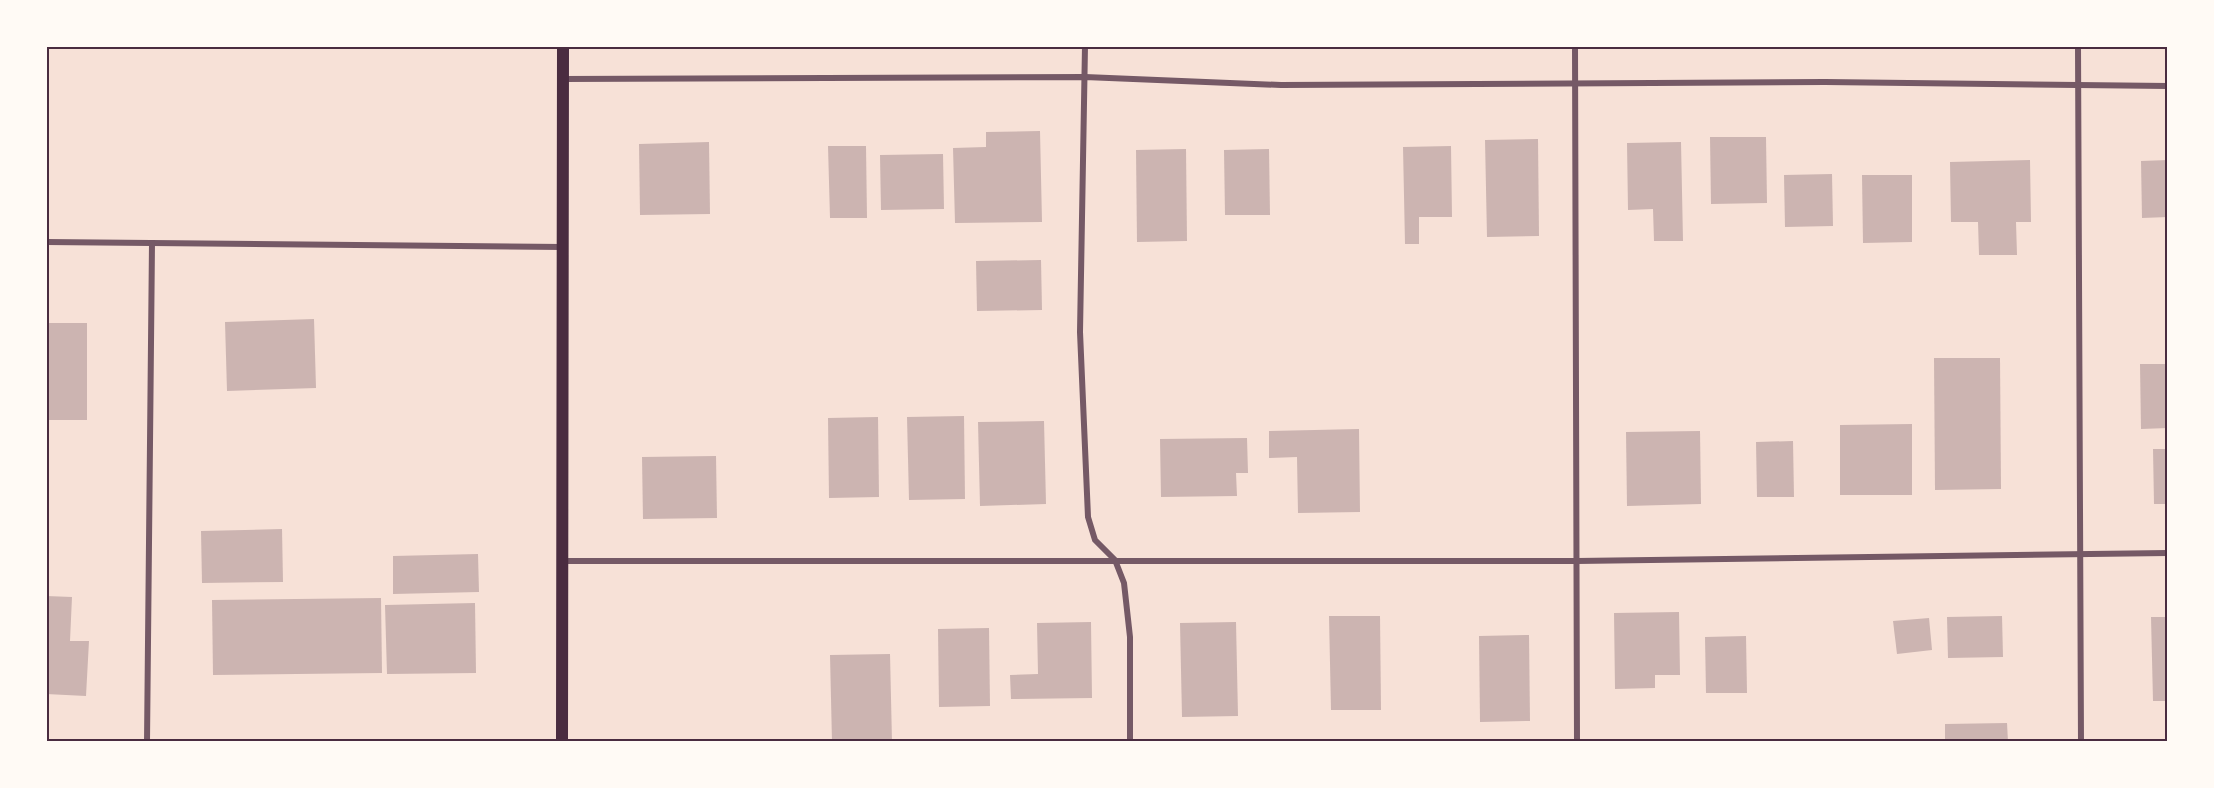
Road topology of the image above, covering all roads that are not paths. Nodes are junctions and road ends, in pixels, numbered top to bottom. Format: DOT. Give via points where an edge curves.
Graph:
graph roads {
  1 [pos="563,46"];
  2 [pos="1085,46"];
  3 [pos="1575,46"];
  4 [pos="2078,46"];
  5 [pos="1085,77"];
  6 [pos="563,79"];
  7 [pos="1575,83"];
  8 [pos="2079,86"];
  9 [pos="2168,86"];
  10 [pos="46,242"];
  11 [pos="152,243"];
  12 [pos="563,247"];
  13 [pos="2168,553"];
  14 [pos="2080,555"];
  15 [pos="1114,560"];
  16 [pos="562,561"];
  17 [pos="1577,561"];
  18 [pos="147,741"];
  19 [pos="562,741"];
  20 [pos="1130,741"];
  21 [pos="1577,741"];
  22 [pos="2081,741"];
  1 -- 6 [label="main road"];
  2 -- 5 [label="street"];
  3 -- 7 [label="street"];
  4 -- 8 [label="street"];
  5 -- 6 [label="street"];
  5 -- 7 [label="street" via="1281,85"];
  5 -- 15 [label="street" via="1080,332 1088,517 1095,540"];
  6 -- 12 [label="main road"];
  7 -- 8 [label="street"];
  7 -- 17 [label="street"];
  8 -- 9 [label="street"];
  8 -- 14 [label="street"];
  10 -- 11 [label="street"];
  11 -- 12 [label="street"];
  11 -- 18 [label="street"];
  12 -- 16 [label="main road"];
  13 -- 14 [label="street"];
  14 -- 17 [label="street"];
  14 -- 22 [label="street"];
  15 -- 16 [label="street"];
  15 -- 17 [label="street"];
  15 -- 20 [label="street" via="1124,583 1130,637"];
  16 -- 19 [label="main road"];
  17 -- 21 [label="street"];
}
